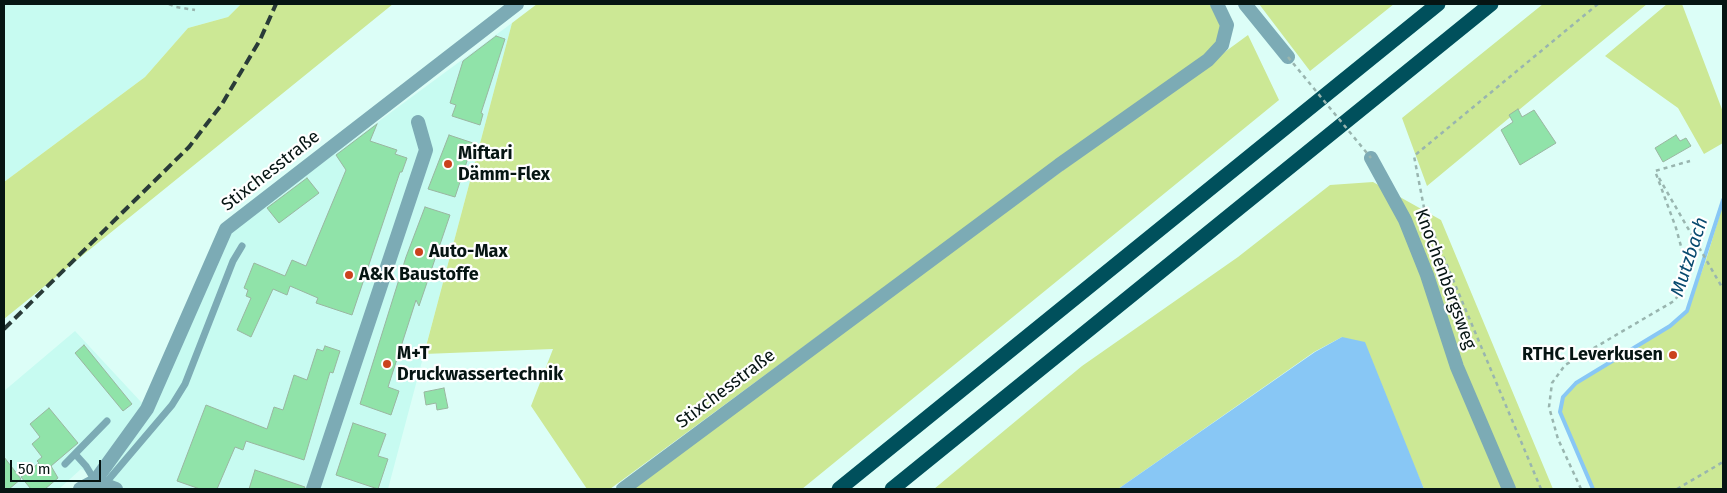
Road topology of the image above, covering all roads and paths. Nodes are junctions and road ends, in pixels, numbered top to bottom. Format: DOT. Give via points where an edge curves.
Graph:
graph roads {
  1 [pos="169,4"];
  2 [pos="517,4"];
  3 [pos="1217,4"];
  4 [pos="1245,4"];
  5 [pos="1438,4"];
  6 [pos="1490,4"];
  7 [pos="1598,4"];
  8 [pos="195,10"];
  9 [pos="1288,57"];
  10 [pos="418,122"];
  11 [pos="1371,158"];
  12 [pos="1690,161"];
  13 [pos="1656,172"];
  14 [pos="242,246"];
  15 [pos="1723,289"];
  16 [pos="107,421"];
  17 [pos="76,455"];
  18 [pos="1723,462"];
  19 [pos="65,464"];
  20 [pos="105,485"];
  21 [pos="80,489"];
  22 [pos="313,489"];
  23 [pos="623,489"];
  24 [pos="839,489"];
  25 [pos="892,489"];
  26 [pos="1509,489"];
  27 [pos="1540,489"];
  28 [pos="1581,489"];
  29 [pos="1677,489"];
  1 -- 8 [label="path"];
  2 -- 20 [label="street, Stixchesstraße" via="226,229 147,409"];
  3 -- 23 [label="street, Stixchesstraße" via="1227,25 1222,45 1208,60 1059,165"];
  4 -- 9 [label="street"];
  5 -- 24 [label="highway"];
  6 -- 25 [label="highway"];
  7 -- 27 [label="path" via="1414,156 1425,213"];
  9 -- 11 [label="path, bridge"];
  10 -- 22 [label="street" via="426,150"];
  11 -- 26 [label="street, Knochenbergsweg" via="1405,220 1457,367"];
  12 -- 13 [label="path"];
  13 -- 15 [label="path"];
  13 -- 28 [label="path" via="1685,262 1684,286 1674,301 1565,365 1552,383 1549,407 1558,439"];
  14 -- 20 [label="lane" via="233,261 185,384"];
  16 -- 17 [label="lane"];
  17 -- 19 [label="lane"];
  17 -- 20 [label="lane"];
  18 -- 29 [label="path"];
  20 -- 21 [label="street, Stixchesstraße"];
}
